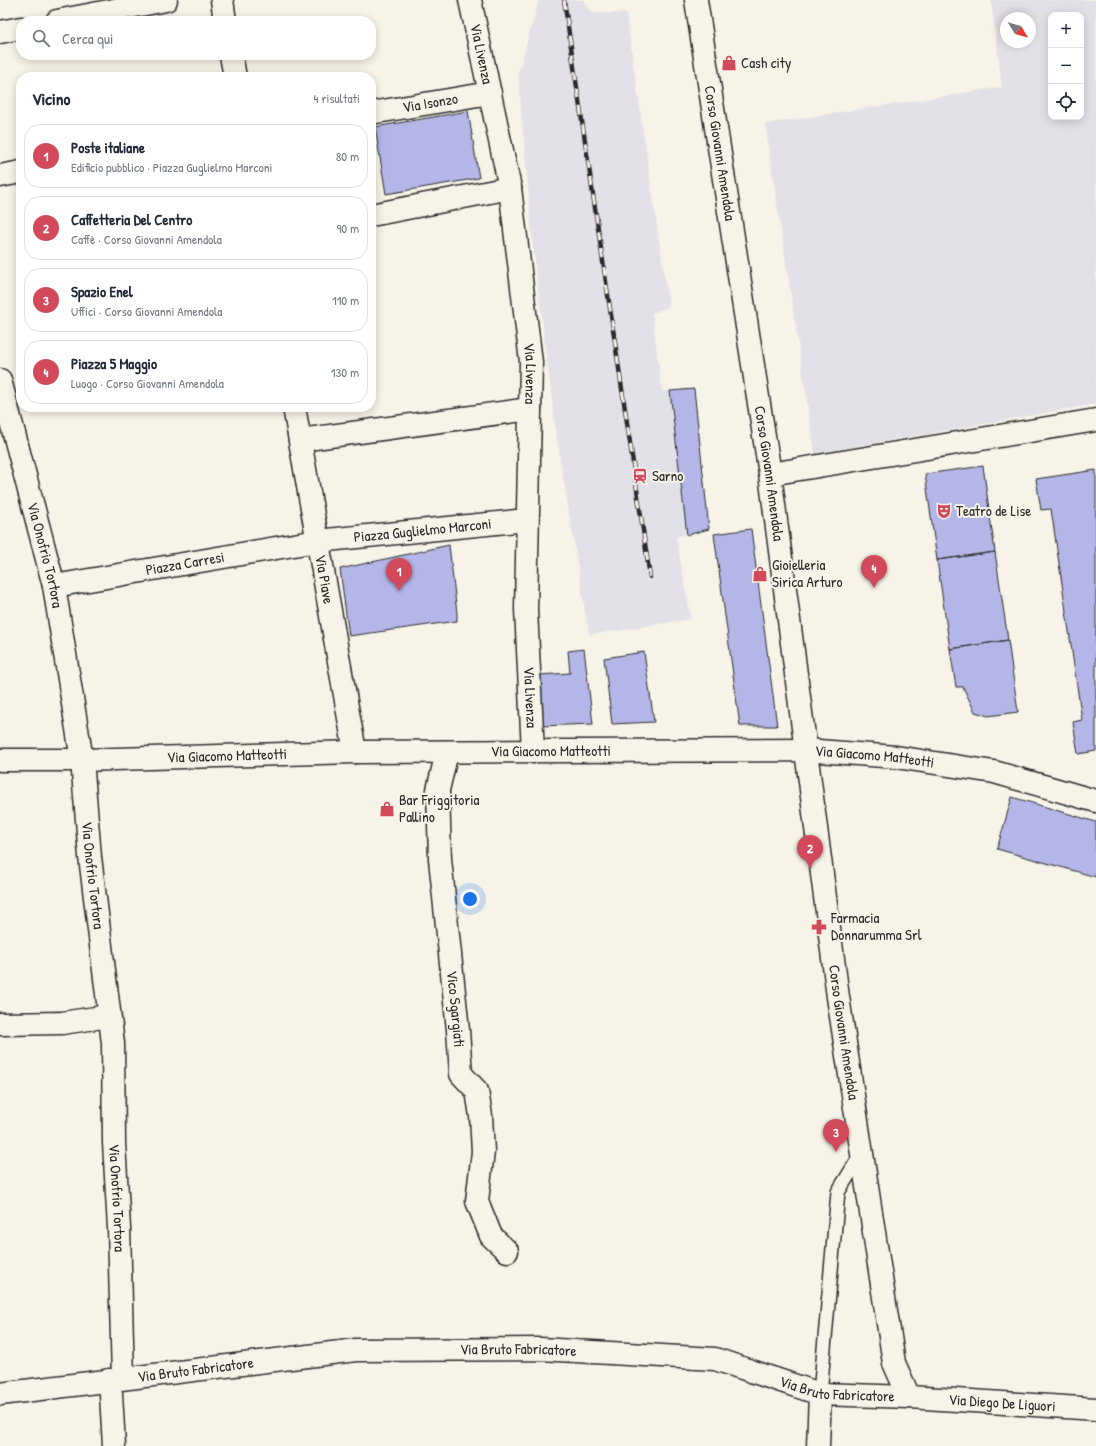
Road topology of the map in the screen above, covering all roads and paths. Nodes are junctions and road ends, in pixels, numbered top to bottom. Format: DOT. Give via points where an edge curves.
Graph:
graph roads {
  1 [pos="166,0"];
  2 [pos="222,0"];
  3 [pos="470,0"];
  4 [pos="696,0"];
  5 [pos="83,16"];
  6 [pos="224,16"];
  7 [pos="16,29"];
  8 [pos="0,32"];
  9 [pos="232,60"];
  10 [pos="234,72"];
  11 [pos="490,93"];
  12 [pos="376,112"];
  13 [pos="16,173"];
  14 [pos="0,176"];
  15 [pos="510,188"];
  16 [pos="376,214"];
  17 [pos="0,380"];
  18 [pos="530,409"];
  19 [pos="295,412"];
  20 [pos="5,416"];
  21 [pos="1096,420"];
  22 [pos="300,440"];
  23 [pos="770,474"];
  24 [pos="528,520"];
  25 [pos="317,541"];
  26 [pos="54,586"];
  27 [pos="806,750"];
  28 [pos="355,752"];
  29 [pos="447,752"];
  30 [pos="533,752"];
  31 [pos="0,760"];
  32 [pos="82,760"];
  33 [pos="1096,801"];
  34 [pos="110,1016"];
  35 [pos="0,1024"];
  36 [pos="862,1153"];
  37 [pos="507,1251"];
  38 [pos="116,1379"];
  39 [pos="0,1394"];
  40 [pos="820,1394"];
  41 [pos="909,1397"];
  42 [pos="1096,1409"];
  43 [pos="114,1446"];
  44 [pos="818,1446"];
  1 -- 5 [label="street"];
  2 -- 6 [label="street"];
  3 -- 11 [label="street, Via Livenza"];
  4 -- 23 [label="street, Corso Giovanni Amendola"];
  7 -- 8 [label="street"];
  9 -- 10 [label="street"];
  11 -- 12 [label="street, Via Isonzo"];
  11 -- 15 [label="street, Via Livenza"];
  13 -- 14 [label="street"];
  15 -- 16 [label="street"];
  15 -- 18 [label="street, Via Livenza" via="531,362"];
  17 -- 20 [label="street, Via Onofrio Tortora"];
  18 -- 22 [label="street"];
  18 -- 24 [label="street, Via Livenza"];
  19 -- 22 [label="street, Via Piave"];
  20 -- 26 [label="street, Via Onofrio Tortora"];
  21 -- 23 [label="street"];
  22 -- 25 [label="street, Via Piave"];
  23 -- 27 [label="street, Corso Giovanni Amendola"];
  24 -- 25 [label="street, Piazza Guglielmo Marconi"];
  24 -- 30 [label="street, Via Livenza" via="526,609"];
  25 -- 26 [label="street, Piazza Carresi"];
  25 -- 28 [label="street, Via Piave"];
  26 -- 32 [label="street, Via Onofrio Tortora"];
  27 -- 30 [label="street, Via Giacomo Matteotti"];
  27 -- 33 [label="street, Via Giacomo Matteotti" via="896,757 994,772"];
  27 -- 36 [label="street, Corso Giovanni Amendola" via="838,997"];
  28 -- 29 [label="street, Via Giacomo Matteotti"];
  28 -- 32 [label="street, Via Giacomo Matteotti"];
  29 -- 30 [label="street, Via Giacomo Matteotti"];
  29 -- 37 [label="street, Vico Sgargiati" via="438,790 440,859 461,1074 477,1091 481,1116 483,1152 477,1201 491,1236"];
  31 -- 32 [label="street, Via Giacomo Matteotti"];
  32 -- 34 [label="street, Via Onofrio Tortora" via="90,857"];
  34 -- 35 [label="street" via="62,1022"];
  34 -- 38 [label="street, Via Onofrio Tortora" via="119,1228"];
  36 -- 40 [label="lane" via="838,1192"];
  36 -- 41 [label="street, Corso Giovanni Amendola" via="894,1362"];
  38 -- 39 [label="street, Via Bruto Fabricatore"];
  38 -- 40 [label="street, Via Bruto Fabricatore" via="356,1350 540,1349 716,1359"];
  38 -- 43 [label="street, Via Onofrio Tortora" via="111,1394"];
  40 -- 41 [label="street, Via Bruto Fabricatore"];
  40 -- 44 [label="street"];
  41 -- 42 [label="street, Via Diego De Liguori"];
}
